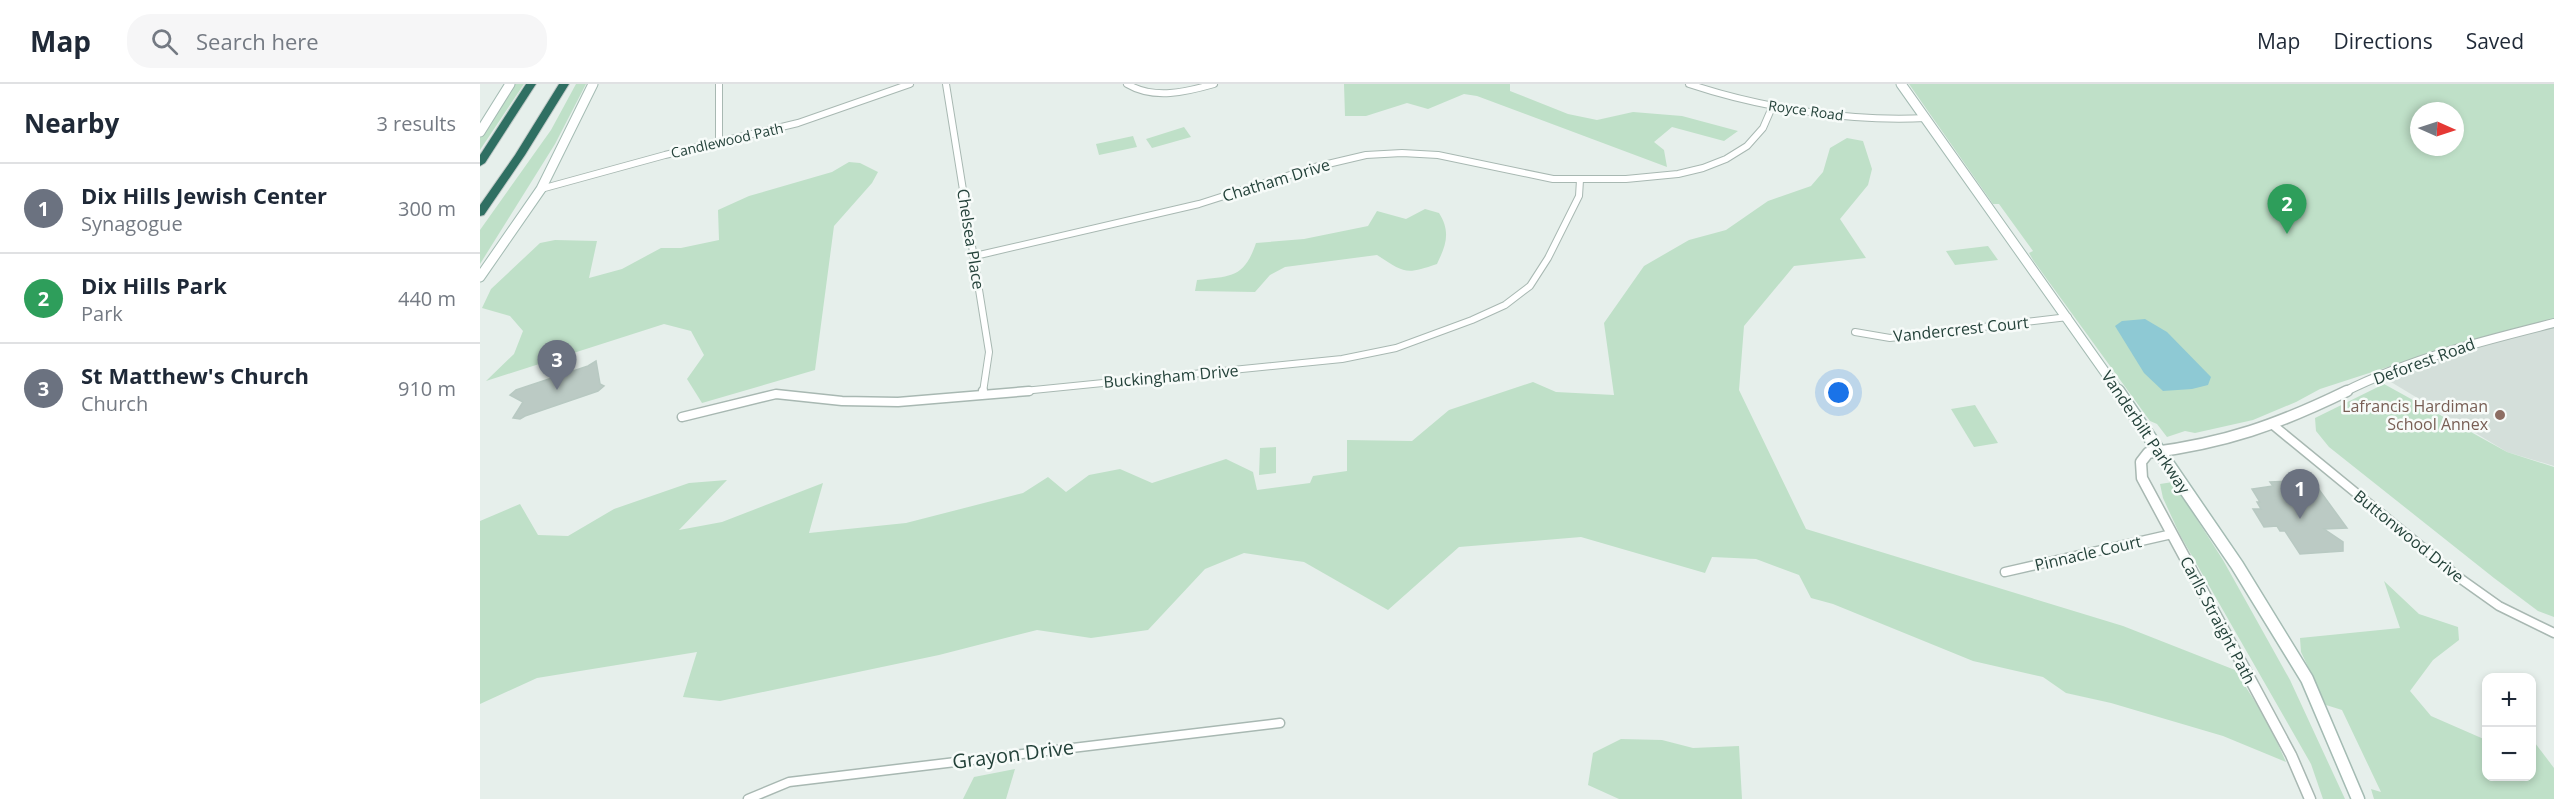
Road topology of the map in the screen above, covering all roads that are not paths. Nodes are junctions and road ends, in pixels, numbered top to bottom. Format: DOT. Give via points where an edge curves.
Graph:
graph roads {
  1 [pos="510,84"];
  2 [pos="531,84"];
  3 [pos="564,84"];
  4 [pos="593,84"];
  5 [pos="719,84"];
  6 [pos="910,84"];
  7 [pos="946,84"];
  8 [pos="1126,84"];
  9 [pos="1214,84"];
  10 [pos="1689,84"];
  11 [pos="1901,84"];
  12 [pos="898,86"];
  13 [pos="1773,105"];
  14 [pos="1926,118"];
  15 [pos="480,132"];
  16 [pos="719,142"];
  17 [pos="480,163"];
  18 [pos="1580,180"];
  19 [pos="541,189"];
  20 [pos="480,213"];
  21 [pos="975,256"];
  22 [pos="480,277"];
  23 [pos="2067,317"];
  24 [pos="2554,323"];
  25 [pos="1855,332"];
  26 [pos="983,394"];
  27 [pos="682,417"];
  28 [pos="2273,425"];
  29 [pos="2160,452"];
  30 [pos="2172,534"];
  31 [pos="2005,572"];
  32 [pos="2554,633"];
  33 [pos="1280,723"];
  34 [pos="748,799"];
  35 [pos="2310,799"];
  36 [pos="2358,799"];
  1 -- 15 [label="main road"];
  2 -- 17 [label="highway"];
  3 -- 20 [label="highway"];
  4 -- 19 [label="main road"];
  5 -- 16 [label="street"];
  6 -- 12 [label="street, Candlewood Path"];
  7 -- 21 [label="street, Chelsea Place"];
  8 -- 9 [label="street" via="1167,93"];
  10 -- 13 [label="street, Royce Road" via="1723,96"];
  11 -- 14 [label="main road, Vanderbilt Parkway"];
  12 -- 16 [label="street, Candlewood Path" via="798,123"];
  13 -- 14 [label="street, Royce Road" via="1883,120"];
  13 -- 18 [label="street, Chatham Drive" via="1766,124 1751,143 1711,164 1666,177"];
  14 -- 23 [label="main road, Vanderbilt Parkway"];
  16 -- 19 [label="street, Candlewood Path"];
  18 -- 21 [label="street, Chatham Drive" via="1552,179 1435,153 1394,152 1332,163 1198,204"];
  18 -- 26 [label="street, Buckingham Drive" via="1579,196 1568,220 1530,286 1505,305 1443,331 1395,348 1342,359"];
  19 -- 22 [label="main road"];
  21 -- 26 [label="street, Chelsea Place" via="989,352"];
  23 -- 25 [label="street, Vandercrest Court" via="1890,338"];
  23 -- 29 [label="main road, Vanderbilt Parkway"];
  24 -- 28 [label="street, Deforest Road" via="2467,344 2394,369"];
  26 -- 27 [label="street, Buckingham Drive" via="898,402 776,394"];
  28 -- 29 [label="street, Deforest Road"];
  28 -- 32 [label="street, Buttonwood Drive" via="2461,579 2499,606"];
  29 -- 30 [label="street, Carlls Straight Path" via="2148,453 2141,462 2142,478"];
  29 -- 36 [label="main road, Vanderbilt Parkway" via="2237,565 2307,679"];
  30 -- 31 [label="street, Pinnacle Court"];
  30 -- 35 [label="street, Carlls Straight Path" via="2291,755"];
  33 -- 34 [label="street, Grayon Drive" via="789,782"];
}
